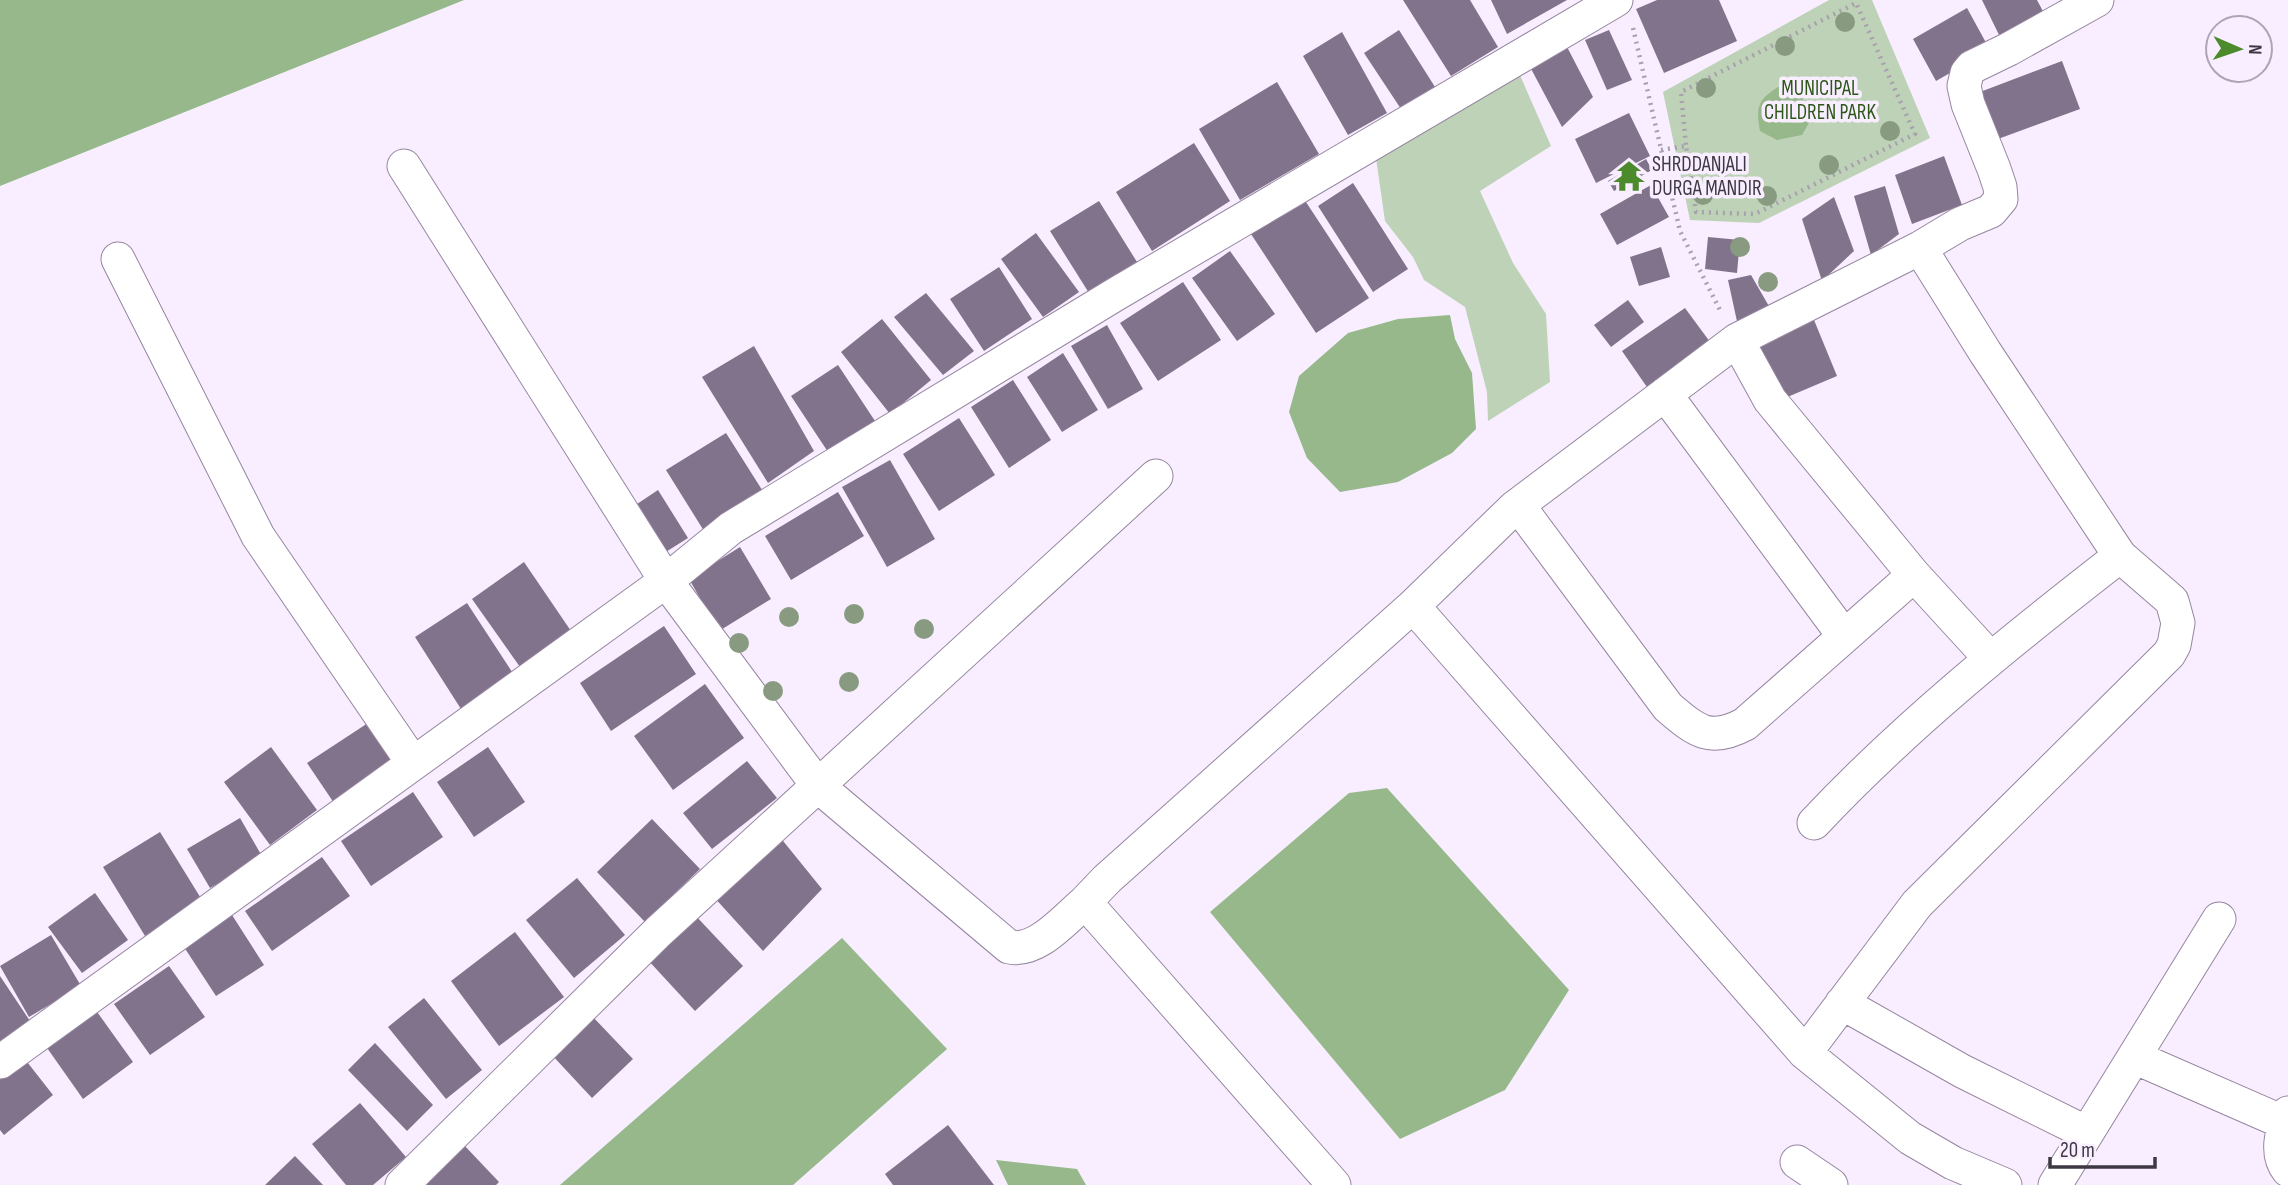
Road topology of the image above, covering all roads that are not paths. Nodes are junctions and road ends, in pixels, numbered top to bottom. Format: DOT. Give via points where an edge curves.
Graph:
graph roads {
  1 [pos="2097,0"];
  2 [pos="1625,14"];
  3 [pos="404,166"];
  4 [pos="1920,248"];
  5 [pos="118,259"];
  6 [pos="1737,340"];
  7 [pos="1665,394"];
  8 [pos="1156,476"];
  9 [pos="1518,505"];
  10 [pos="2120,556"];
  11 [pos="1914,575"];
  12 [pos="666,581"];
  13 [pos="1413,606"];
  14 [pos="1844,636"];
  15 [pos="1990,658"];
  16 [pos="413,763"];
  17 [pos="818,786"];
  18 [pos="1814,823"];
  19 [pos="1085,902"];
  20 [pos="2219,919"];
  21 [pos="1842,1003"];
  22 [pos="1805,1053"];
  23 [pos="2134,1057"];
  24 [pos="0,1062"];
  25 [pos="2287,1118"];
  26 [pos="2087,1133"];
  27 [pos="1797,1162"];
  28 [pos="2288,1170"];
  29 [pos="402,1185"];
  30 [pos="1334,1185"];
  31 [pos="1831,1185"];
  32 [pos="2005,1185"];
  33 [pos="2055,1185"];
  1 -- 4 [label="street" via="1967,72 1968,104 2001,199 1991,211"];
  2 -- 12 [label="street" via="1116,294 731,528"];
  3 -- 12 [label="street"];
  4 -- 6 [label="street"];
  4 -- 10 [label="street"];
  5 -- 16 [label="street" via="258,536"];
  6 -- 7 [label="street"];
  6 -- 11 [label="street" via="1770,400"];
  7 -- 9 [label="street"];
  7 -- 14 [label="street"];
  8 -- 17 [label="street"];
  9 -- 13 [label="street"];
  9 -- 14 [label="street" via="1668,707 1705,734 1729,733 1745,724"];
  10 -- 15 [label="street"];
  10 -- 21 [label="street" via="2177,610 2169,654 1917,904"];
  11 -- 14 [label="street"];
  11 -- 15 [label="street"];
  12 -- 16 [label="street"];
  12 -- 17 [label="street"];
  13 -- 19 [label="street"];
  13 -- 22 [label="street"];
  15 -- 18 [label="street" via="1858,776"];
  16 -- 24 [label="street"];
  17 -- 19 [label="street" via="1009,947 1027,947"];
  17 -- 29 [label="street" via="658,932"];
  19 -- 30 [label="street"];
  20 -- 23 [label="street"];
  21 -- 22 [label="street"];
  21 -- 26 [label="street" via="1962,1071"];
  22 -- 32 [label="street" via="1910,1138"];
  23 -- 25 [label="street"];
  23 -- 26 [label="street"];
  25 -- 28 [label="street" via="2280,1150"];
  26 -- 33 [label="street"];
  27 -- 31 [label="street"];
}
